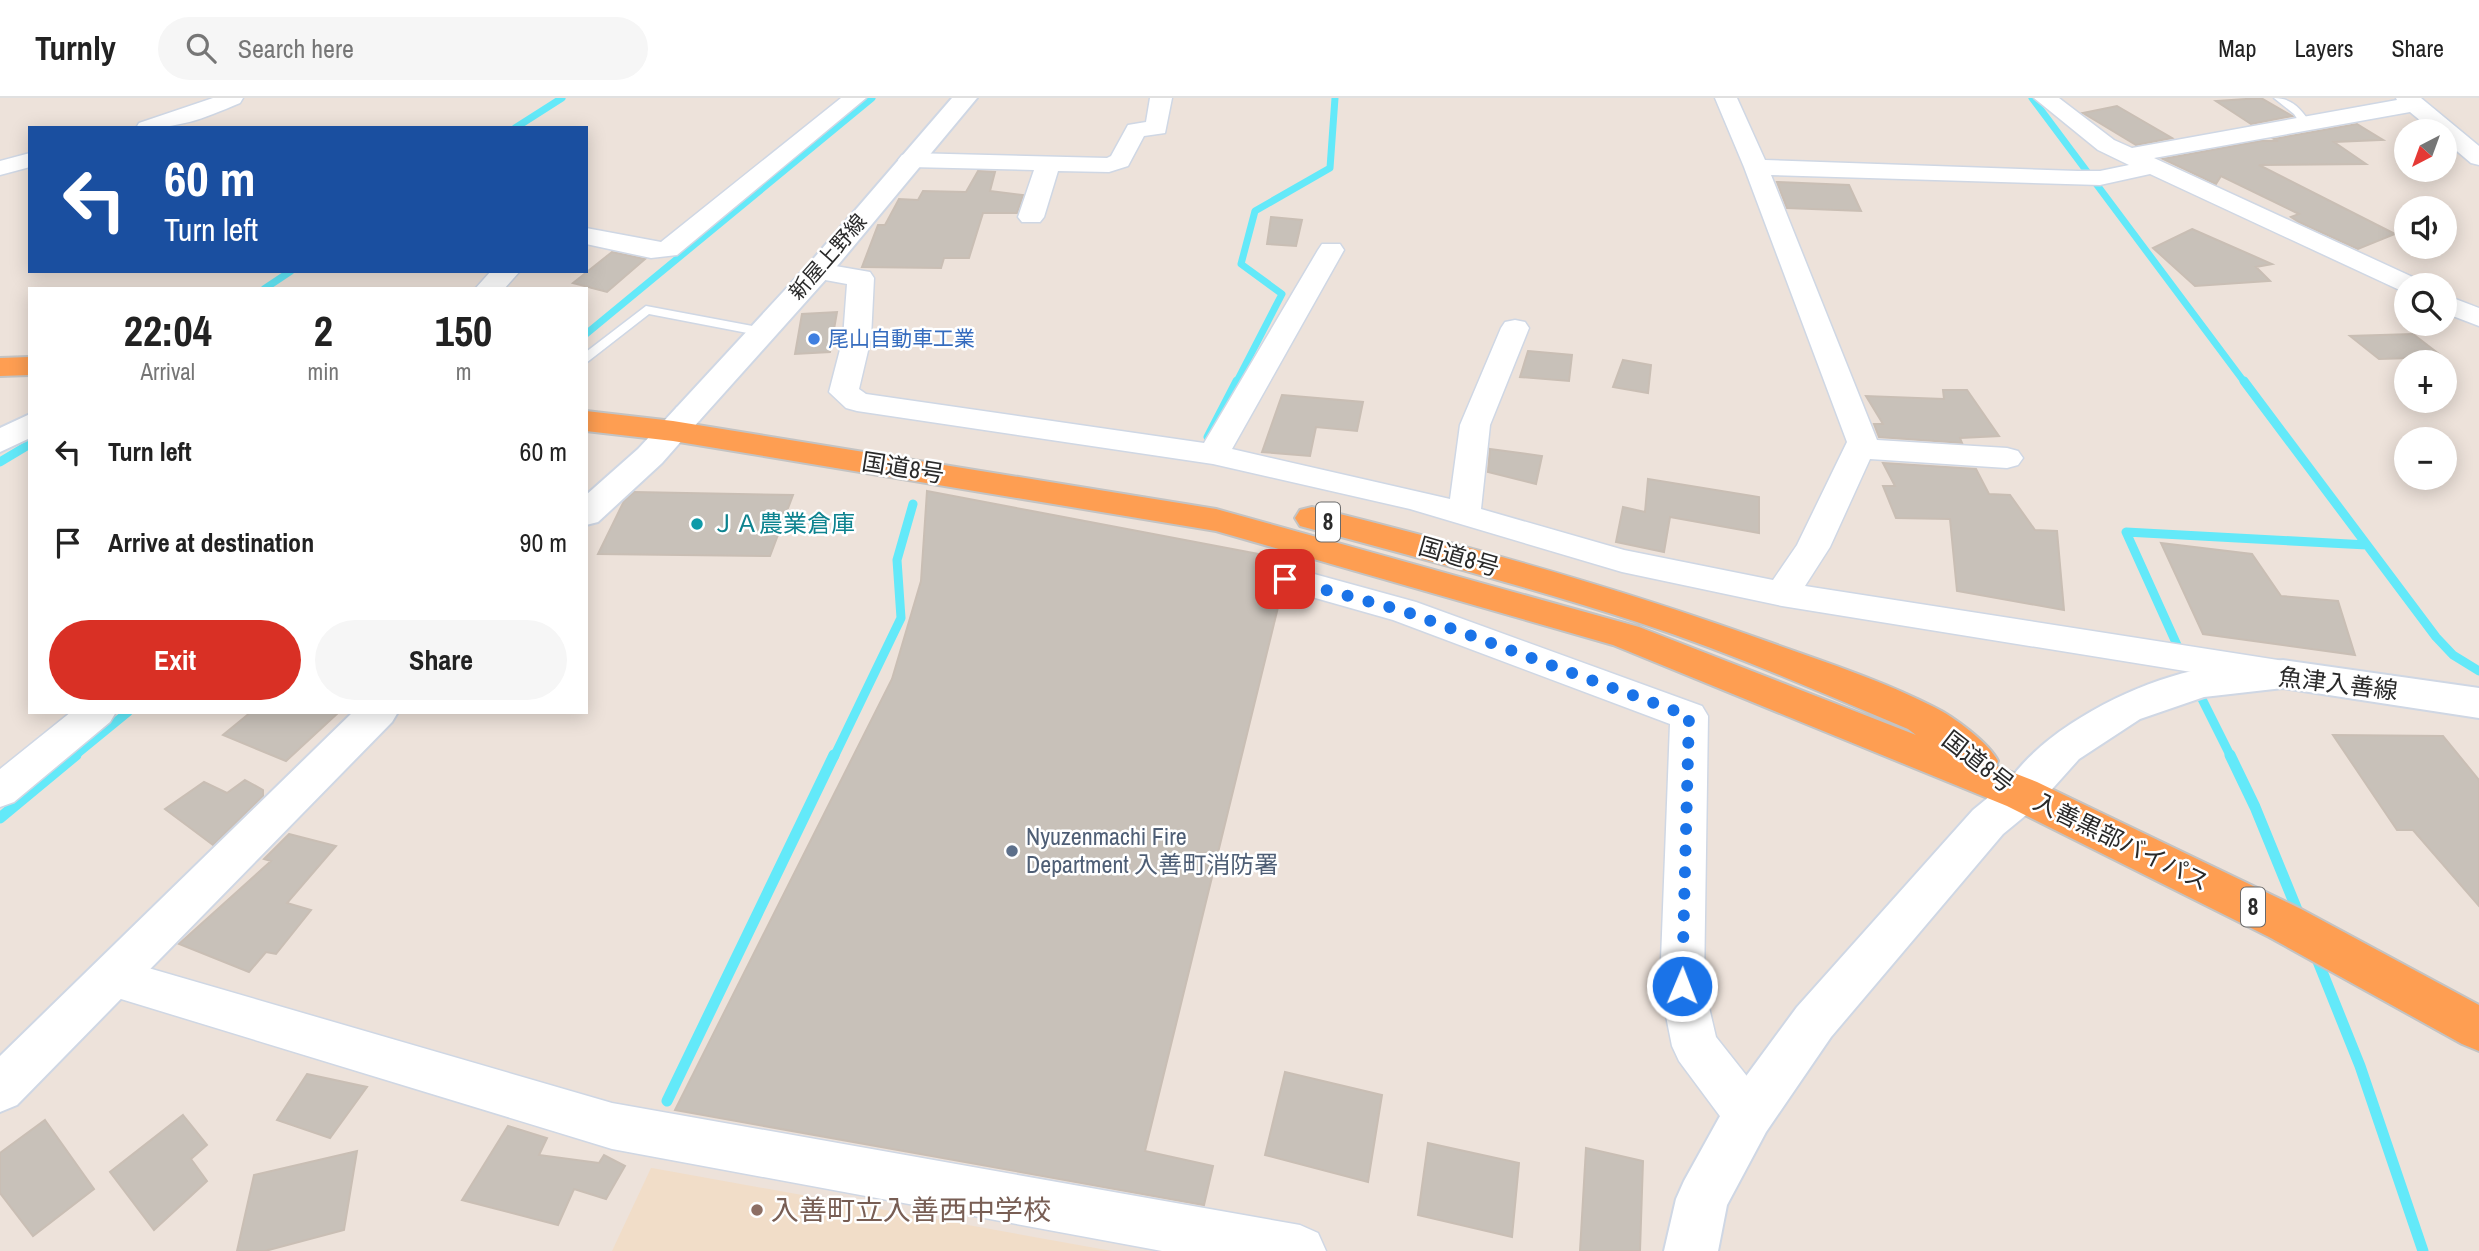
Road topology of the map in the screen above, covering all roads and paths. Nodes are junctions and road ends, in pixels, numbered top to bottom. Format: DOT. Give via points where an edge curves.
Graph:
graph roads {
  1 [pos="232,98"];
  2 [pos="855,98"];
  3 [pos="965,98"];
  4 [pos="1161,98"];
  5 [pos="1726,98"];
  6 [pos="2045,98"];
  7 [pos="2279,98"];
  8 [pos="2410,101"];
  9 [pos="2306,124"];
  10 [pos="154,126"];
  11 [pos="2128,156"];
  12 [pos="2478,156"];
  13 [pos="910,160"];
  14 [pos="28,161"];
  15 [pos="1048,165"];
  16 [pos="1756,167"];
  17 [pos="2151,167"];
  18 [pos="0,168"];
  19 [pos="1031,217"];
  20 [pos="588,236"];
  21 [pos="1331,250"];
  22 [pos="818,271"];
  23 [pos="506,273"];
  24 [pos="2394,279"];
  25 [pos="490,287"];
  26 [pos="2457,308"];
  27 [pos="2479,318"];
  28 [pos="1514,328"];
  29 [pos="763,332"];
  30 [pos="588,357"];
  31 [pos="28,366"];
  32 [pos="0,367"];
  33 [pos="28,388"];
  34 [pos="0,389"];
  35 [pos="588,401"];
  36 [pos="588,421"];
  37 [pos="680,423"];
  38 [pos="28,425"];
  39 [pos="0,442"];
  40 [pos="1859,449"];
  41 [pos="1213,454"];
  42 [pos="2007,458"];
  43 [pos="588,512"];
  44 [pos="1464,515"];
  45 [pos="1285,579"];
  46 [pos="1782,594"];
  47 [pos="2283,674"];
  48 [pos="2479,703"];
  49 [pos="95,714"];
  50 [pos="376,714"];
  51 [pos="0,791"];
  52 [pos="2021,794"];
  53 [pos="114,978"];
  54 [pos="2479,1030"];
  55 [pos="0,1089"];
  56 [pos="1748,1115"];
  57 [pos="1300,1251"];
  58 [pos="1691,1251"];
  1 -- 10 [label="street"];
  2 -- 20 [label="street" via="668,249 651,250"];
  3 -- 13 [label="main road, 新屋上野線"];
  4 -- 15 [label="street" via="1157,128 1136,130 1120,161"];
  5 -- 16 [label="street"];
  6 -- 11 [label="street" via="2106,145"];
  7 -- 9 [label="lane"];
  8 -- 9 [label="street"];
  8 -- 12 [label="street"];
  9 -- 11 [label="street"];
  11 -- 17 [label="street"];
  13 -- 15 [label="street"];
  13 -- 22 [label="main road, 新屋上野線"];
  14 -- 18 [label="street"];
  15 -- 19 [label="street"];
  16 -- 17 [label="street" via="2100,178"];
  16 -- 40 [label="street" via="1862,442"];
  17 -- 24 [label="street"];
  21 -- 41 [label="street"];
  22 -- 29 [label="main road, 新屋上野線"];
  22 -- 41 [label="street" via="861,278 857,338 844,392 857,401"];
  23 -- 25 [label="street"];
  26 -- 27 [label="street"];
  28 -- 44 [label="street" via="1475,425"];
  29 -- 30 [label="lane" via="646,310"];
  29 -- 37 [label="main road, 新屋上野線"];
  31 -- 32 [label="highway"];
  33 -- 34 [label="highway"];
  35 -- 37 [label="highway, 国道8号 / 8"];
  36 -- 37 [label="highway, 国道8号 / 8"];
  37 -- 43 [label="main road, 新屋上野線"];
  37 -- 52 [label="highway, 国道8号 / 8" via="1216,520 1345,554 1626,636"];
  38 -- 39 [label="main road"];
  40 -- 42 [label="street"];
  40 -- 46 [label="street" via="1813,547"];
  41 -- 44 [label="street"];
  44 -- 46 [label="street" via="1622,561"];
  45 -- 56 [label="street" via="1404,611 1689,716 1682,986 1695,1046"];
  46 -- 47 [label="street"];
  47 -- 48 [label="main road, 魚津入善線"];
  47 -- 52 [label="main road, 魚津入善線" via="2201,683 2126,709 2065,748"];
  49 -- 51 [label="street"];
  50 -- 53 [label="main road"];
  52 -- 54 [label="highway, 入善黒部バイパス / 8" via="2285,923"];
  52 -- 56 [label="main road, 魚津入善線" via="1988,822 1814,1022"];
  53 -- 55 [label="main road"];
  53 -- 57 [label="street" via="612,1126"];
  56 -- 58 [label="main road, 魚津入善線" via="1702,1199"];
}
